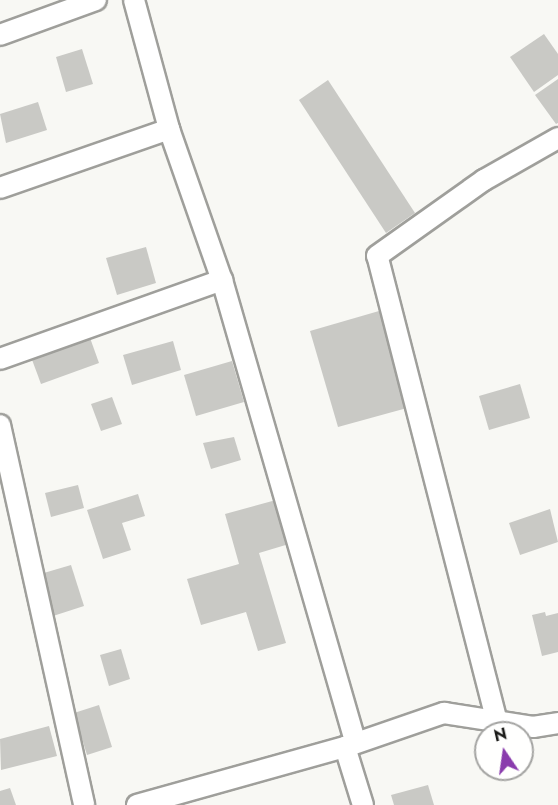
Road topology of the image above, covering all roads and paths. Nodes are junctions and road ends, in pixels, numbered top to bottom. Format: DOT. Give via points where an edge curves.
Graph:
graph roads {
  1 [pos="96,0"];
  2 [pos="134,0"];
  3 [pos="0,35"];
  4 [pos="170,129"];
  5 [pos="558,138"];
  6 [pos="0,188"];
  7 [pos="222,280"];
  8 [pos="0,359"];
  9 [pos="0,425"];
  10 [pos="491,721"];
  11 [pos="497,721"];
  12 [pos="558,723"];
  13 [pos="534,727"];
  14 [pos="350,745"];
  15 [pos="84,805"];
  16 [pos="137,805"];
  17 [pos="363,805"];
  1 -- 3 [label="street"];
  2 -- 4 [label="street"];
  4 -- 6 [label="street"];
  4 -- 7 [label="street"];
  5 -- 11 [label="street" via="484,180 377,256"];
  7 -- 8 [label="street"];
  7 -- 14 [label="street"];
  9 -- 15 [label="street"];
  10 -- 14 [label="street" via="444,713"];
  12 -- 13 [label="street"];
  14 -- 16 [label="street"];
  14 -- 17 [label="street"];
}
